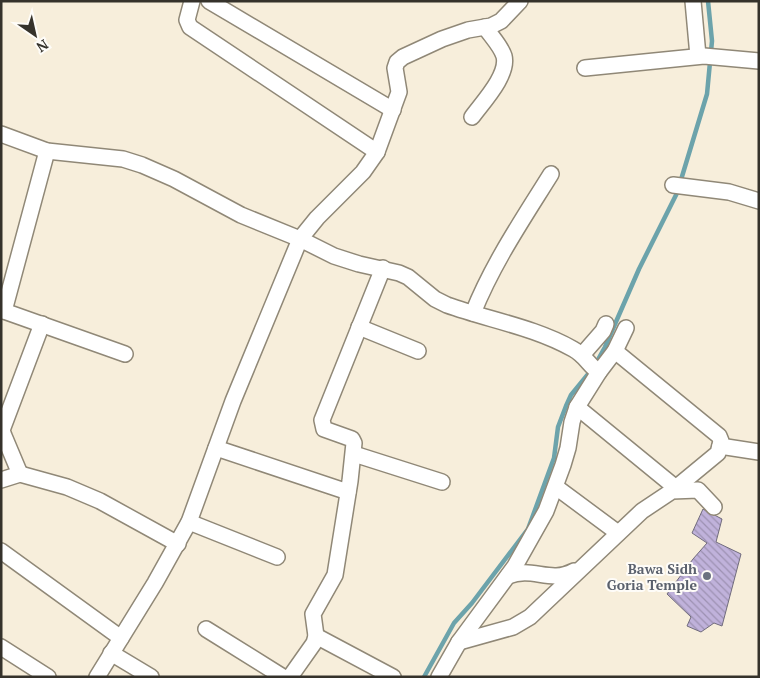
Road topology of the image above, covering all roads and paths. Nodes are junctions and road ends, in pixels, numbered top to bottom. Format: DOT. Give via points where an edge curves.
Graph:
graph roads {
  1 [pos="192,1"];
  2 [pos="209,1"];
  3 [pos="520,1"];
  4 [pos="693,1"];
  5 [pos="485,27"];
  6 [pos="705,56"];
  7 [pos="759,61"];
  8 [pos="584,68"];
  9 [pos="392,110"];
  10 [pos="472,117"];
  11 [pos="1,134"];
  12 [pos="47,151"];
  13 [pos="378,152"];
  14 [pos="551,174"];
  15 [pos="679,186"];
  16 [pos="759,201"];
  17 [pos="300,239"];
  18 [pos="383,268"];
  19 [pos="3,310"];
  20 [pos="473,313"];
  21 [pos="42,324"];
  22 [pos="606,324"];
  23 [pos="359,327"];
  24 [pos="626,328"];
  25 [pos="418,351"];
  26 [pos="615,351"];
  27 [pos="125,354"];
  28 [pos="591,364"];
  29 [pos="577,407"];
  30 [pos="720,446"];
  31 [pos="216,448"];
  32 [pos="759,452"];
  33 [pos="354,454"];
  34 [pos="20,474"];
  35 [pos="1,480"];
  36 [pos="442,482"];
  37 [pos="556,487"];
  38 [pos="674,489"];
  39 [pos="348,492"];
  40 [pos="714,508"];
  41 [pos="189,522"];
  42 [pos="618,533"];
  43 [pos="178,544"];
  44 [pos="1,552"];
  45 [pos="278,557"];
  46 [pos="582,567"];
  47 [pos="508,576"];
  48 [pos="206,629"];
  49 [pos="316,636"];
  50 [pos="121,638"];
  51 [pos="459,642"];
  52 [pos="1,647"];
  53 [pos="111,653"];
  54 [pos="48,677"];
  55 [pos="97,677"];
  56 [pos="151,677"];
  57 [pos="283,677"];
  58 [pos="290,677"];
  59 [pos="393,677"];
  60 [pos="439,677"];
  1 -- 13 [label="street" via="186,20 190,27"];
  2 -- 9 [label="street"];
  3 -- 5 [label="street" via="500,21"];
  4 -- 6 [label="street"];
  5 -- 9 [label="street" via="442,39 397,62 399,92"];
  5 -- 10 [label="street" via="504,55 505,62 497,83"];
  6 -- 7 [label="street"];
  6 -- 8 [label="street"];
  9 -- 13 [label="street"];
  11 -- 12 [label="street"];
  12 -- 17 [label="street" via="123,159 142,165 250,219"];
  12 -- 19 [label="street"];
  13 -- 17 [label="street"];
  14 -- 20 [label="street" via="504,249"];
  15 -- 16 [label="street" via="729,192"];
  17 -- 18 [label="street" via="346,261"];
  17 -- 31 [label="street"];
  18 -- 20 [label="street" via="408,277 441,302"];
  18 -- 23 [label="street"];
  19 -- 21 [label="street"];
  20 -- 28 [label="street" via="562,343"];
  21 -- 27 [label="street"];
  21 -- 34 [label="street" via="2,430"];
  22 -- 28 [label="street"];
  23 -- 25 [label="street"];
  23 -- 33 [label="street" via="322,420 324,429 352,439"];
  24 -- 26 [label="street"];
  26 -- 28 [label="street"];
  26 -- 30 [label="street" via="719,436"];
  28 -- 29 [label="street"];
  29 -- 37 [label="street"];
  29 -- 38 [label="street"];
  30 -- 32 [label="street"];
  30 -- 38 [label="street" via="718,453"];
  31 -- 39 [label="street"];
  31 -- 41 [label="street"];
  33 -- 36 [label="street"];
  33 -- 39 [label="street"];
  34 -- 35 [label="street"];
  34 -- 43 [label="street" via="82,493"];
  37 -- 42 [label="street"];
  37 -- 47 [label="street" via="546,511"];
  38 -- 40 [label="street" via="698,490"];
  38 -- 42 [label="street"];
  39 -- 49 [label="street" via="335,575 313,614"];
  41 -- 43 [label="street"];
  41 -- 45 [label="street"];
  42 -- 46 [label="street"];
  43 -- 50 [label="street"];
  44 -- 50 [label="street"];
  46 -- 47 [label="street" via="556,578 524,572"];
  46 -- 51 [label="street" via="530,616 513,627"];
  47 -- 51 [label="street"];
  48 -- 57 [label="street"];
  49 -- 58 [label="street"];
  49 -- 59 [label="street"];
  50 -- 53 [label="street"];
  51 -- 60 [label="street"];
  52 -- 54 [label="street"];
  53 -- 55 [label="street"];
  53 -- 56 [label="street"];
}
